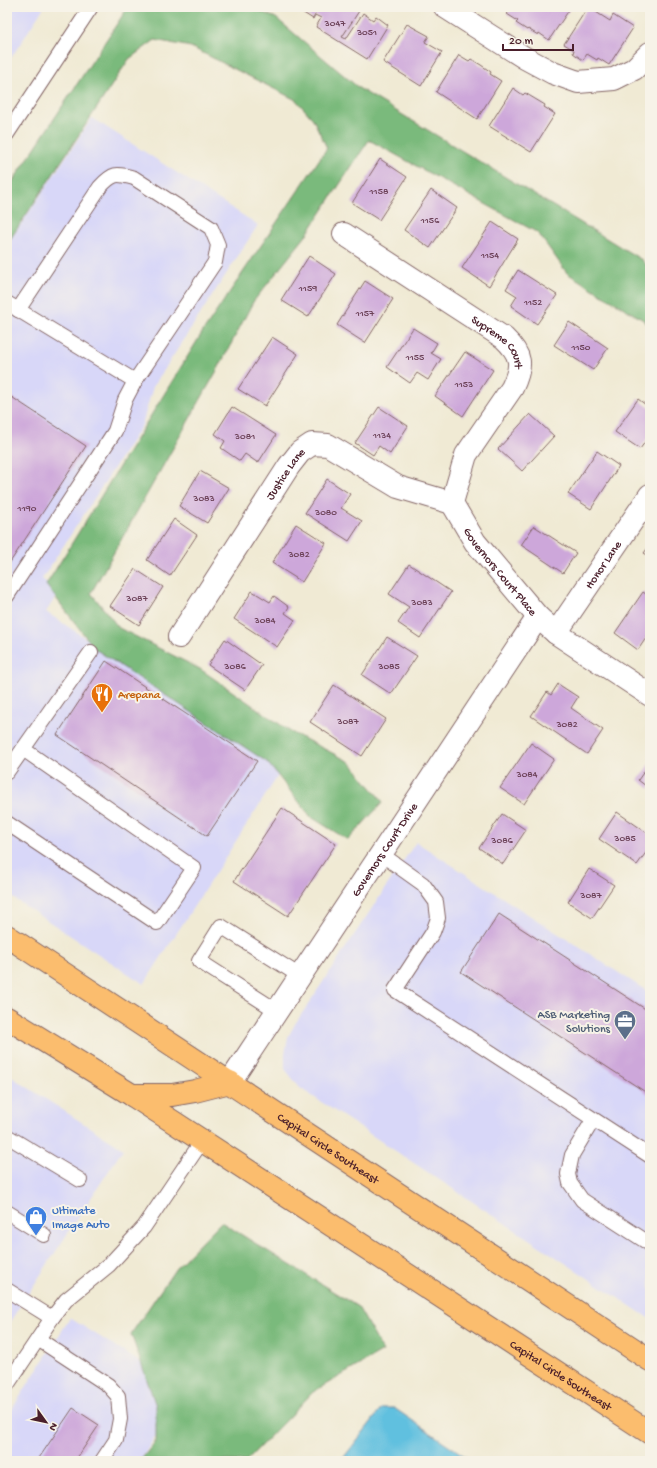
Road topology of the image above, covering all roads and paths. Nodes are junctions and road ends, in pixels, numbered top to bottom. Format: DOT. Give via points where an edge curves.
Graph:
graph roads {
  1 [pos="91,7"];
  2 [pos="445,7"];
  3 [pos="650,53"];
  4 [pos="7,134"];
  5 [pos="344,234"];
  6 [pos="13,306"];
  7 [pos="135,381"];
  8 [pos="650,495"];
  9 [pos="452,503"];
  10 [pos="7,596"];
  11 [pos="538,617"];
  12 [pos="556,633"];
  13 [pos="179,637"];
  14 [pos="91,652"];
  15 [pos="650,695"];
  16 [pos="23,750"];
  17 [pos="7,772"];
  18 [pos="7,823"];
  19 [pos="381,854"];
  20 [pos="7,936"];
  21 [pos="300,976"];
  22 [pos="277,1011"];
  23 [pos="7,1018"];
  24 [pos="230,1082"];
  25 [pos="132,1095"];
  26 [pos="593,1120"];
  27 [pos="7,1136"];
  28 [pos="202,1141"];
  29 [pos="650,1156"];
  30 [pos="80,1180"];
  31 [pos="7,1212"];
  32 [pos="44,1235"];
  33 [pos="650,1244"];
  34 [pos="7,1290"];
  35 [pos="52,1318"];
  36 [pos="38,1339"];
  37 [pos="650,1360"];
  38 [pos="7,1385"];
  39 [pos="650,1434"];
  40 [pos="102,1461"];
  1 -- 4 [label="lane"];
  2 -- 3 [label="street" via="525,58 553,73 578,82 614,79 634,69"];
  5 -- 9 [label="street, Supreme Court" via="504,338 515,349 519,364 517,378 466,455"];
  6 -- 7 [label="lane"];
  6 -- 7 [label="lane" via="110,176 120,174 134,178 211,228 218,245 215,262"];
  7 -- 10 [label="lane" via="125,400 115,430"];
  8 -- 12 [label="street, Honor Lane"];
  9 -- 11 [label="street, Governors Court Place" via="475,542"];
  9 -- 13 [label="street, Justice Lane" via="398,487 328,445 312,444 300,452 289,466"];
  11 -- 12 [label="street, Governors Court Place"];
  11 -- 19 [label="street, Governors Court Drive"];
  12 -- 15 [label="street"];
  14 -- 16 [label="lane"];
  16 -- 17 [label="lane"];
  16 -- 18 [label="lane" via="194,868 157,923"];
  19 -- 21 [label="street, Governors Court Drive"];
  19 -- 26 [label="lane" via="423,884 436,902 438,918 433,932 395,990"];
  20 -- 24 [label="main road, Capital Circle Southeast"];
  21 -- 22 [label="street, Governors Court Drive"];
  21 -- 22 [label="lane" via="221,926 199,961"];
  22 -- 24 [label="street, Governors Court Drive"];
  23 -- 25 [label="main road, Capital Circle Southeast"];
  24 -- 25 [label="main road" via="172,1095"];
  24 -- 37 [label="main road, Capital Circle Southeast"];
  25 -- 28 [label="main road, Capital Circle Southeast"];
  26 -- 29 [label="lane"];
  26 -- 33 [label="lane" via="572,1155 568,1174 570,1183 582,1200"];
  27 -- 30 [label="lane"];
  28 -- 35 [label="lane" via="144,1227 109,1265 66,1300"];
  28 -- 39 [label="main road, Capital Circle Southeast"];
  31 -- 32 [label="lane"];
  34 -- 35 [label="lane"];
  35 -- 36 [label="lane"];
  36 -- 38 [label="lane"];
  36 -- 40 [label="lane" via="108,1385 118,1396 120,1419 116,1440"];
}
